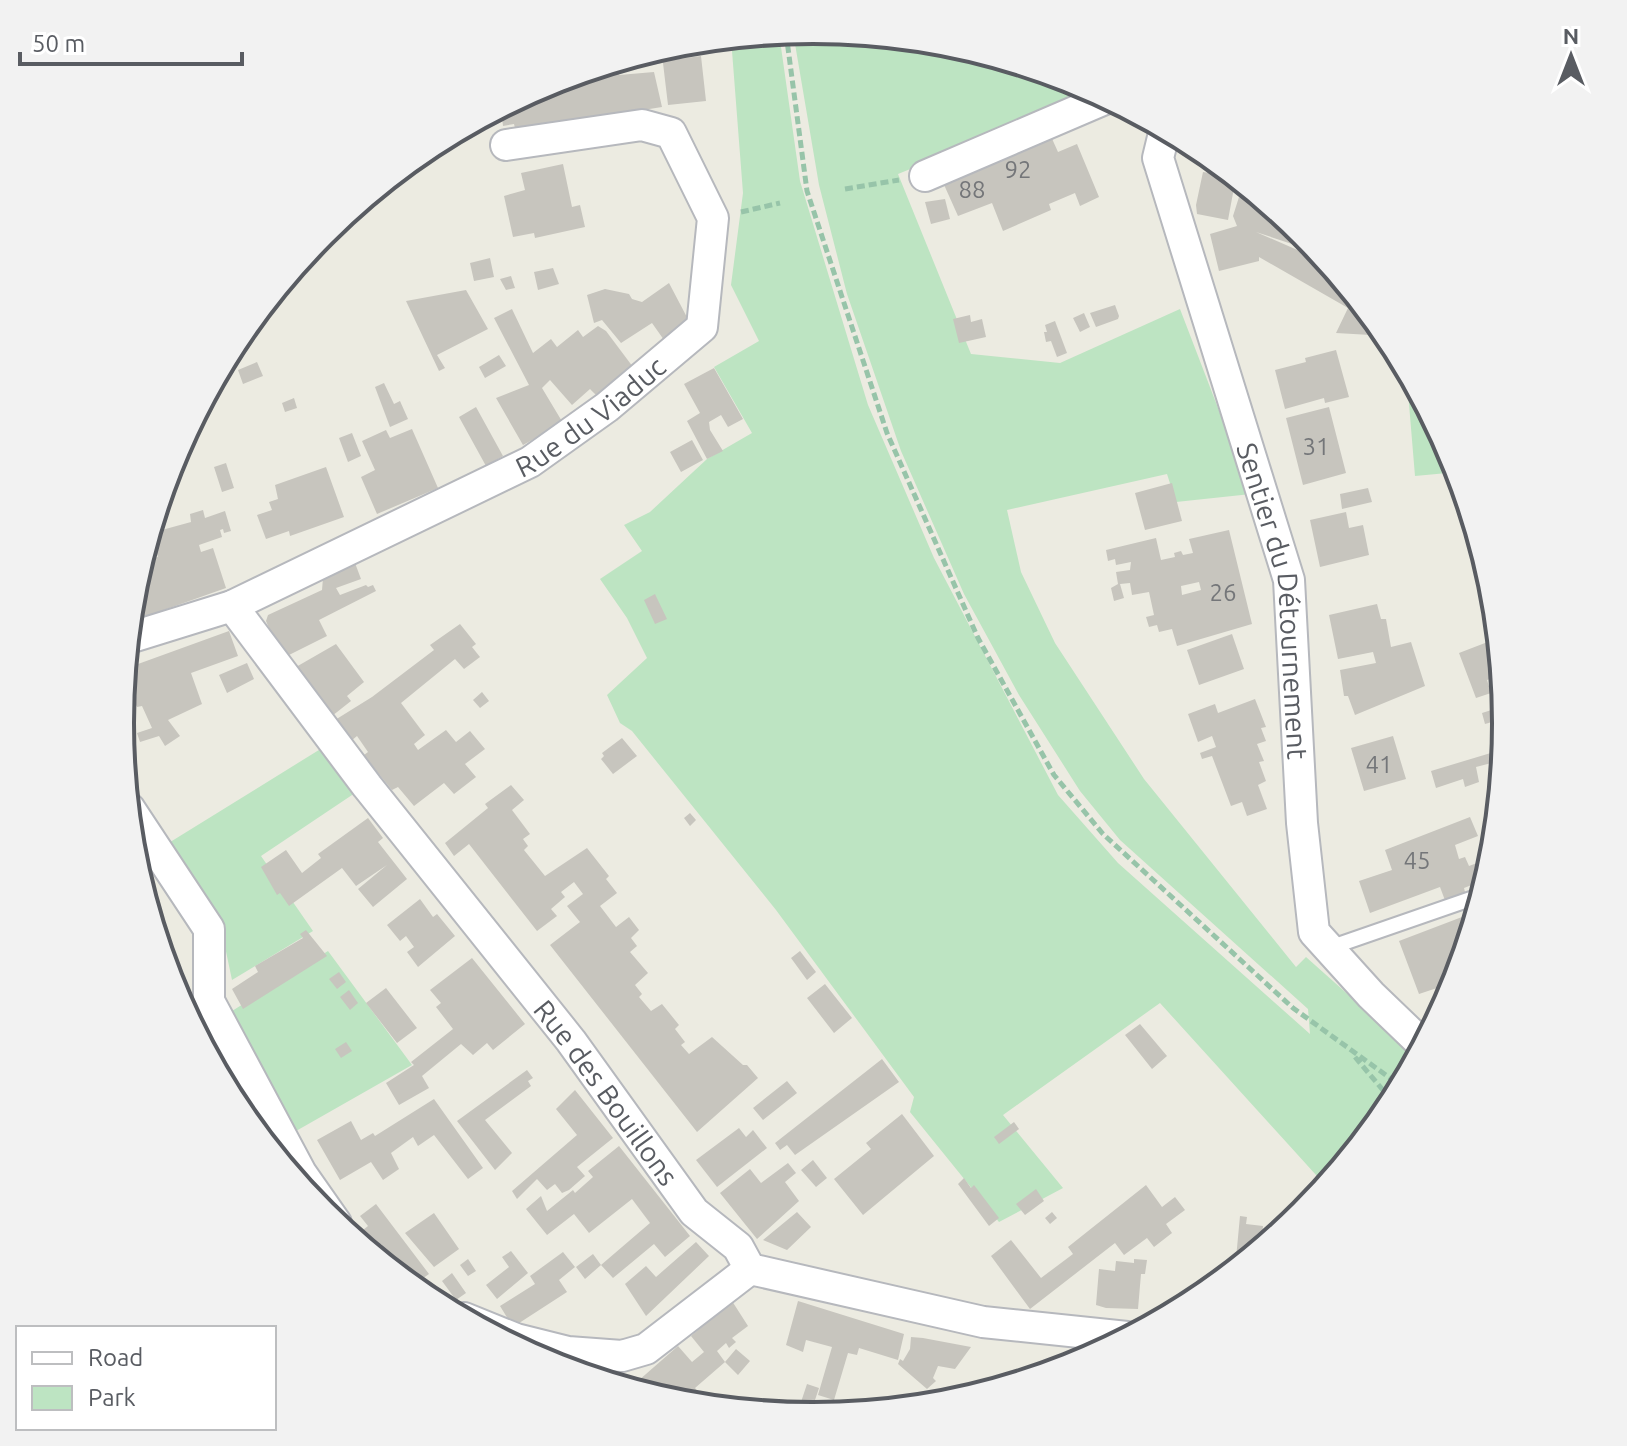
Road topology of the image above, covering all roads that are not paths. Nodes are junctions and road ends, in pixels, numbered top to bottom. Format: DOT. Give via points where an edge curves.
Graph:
graph roads {
  1 [pos="1092,104"];
  2 [pos="1162,141"];
  3 [pos="506,145"];
  4 [pos="925,176"];
  5 [pos="232,606"];
  6 [pos="140,635"];
  7 [pos="143,830"];
  8 [pos="1469,900"];
  9 [pos="1328,948"];
  10 [pos="198,1006"];
  11 [pos="1415,1037"];
  12 [pos="289,1153"];
  13 [pos="750,1269"];
  14 [pos="1107,1335"];
  15 [pos="546,1347"];
  1 -- 4 [label="street"];
  2 -- 9 [label="street, Sentier du Détournement" via="1158,158 1289,580 1302,823 1314,932"];
  3 -- 5 [label="street, Rue du Viaduc" via="642,125 671,133 713,218 702,327 607,407 530,462"];
  5 -- 6 [label="street, Rue du Viaduc"];
  5 -- 13 [label="street, Rue des Bouillons" via="367,786 571,1041 694,1212 738,1247"];
  7 -- 10 [label="street" via="209,929"];
  8 -- 9 [label="lane"];
  9 -- 11 [label="street, Sentier du Détournement"];
  10 -- 12 [label="street"];
  13 -- 14 [label="street" via="983,1322"];
  13 -- 15 [label="street" via="646,1349 622,1356"];
}
